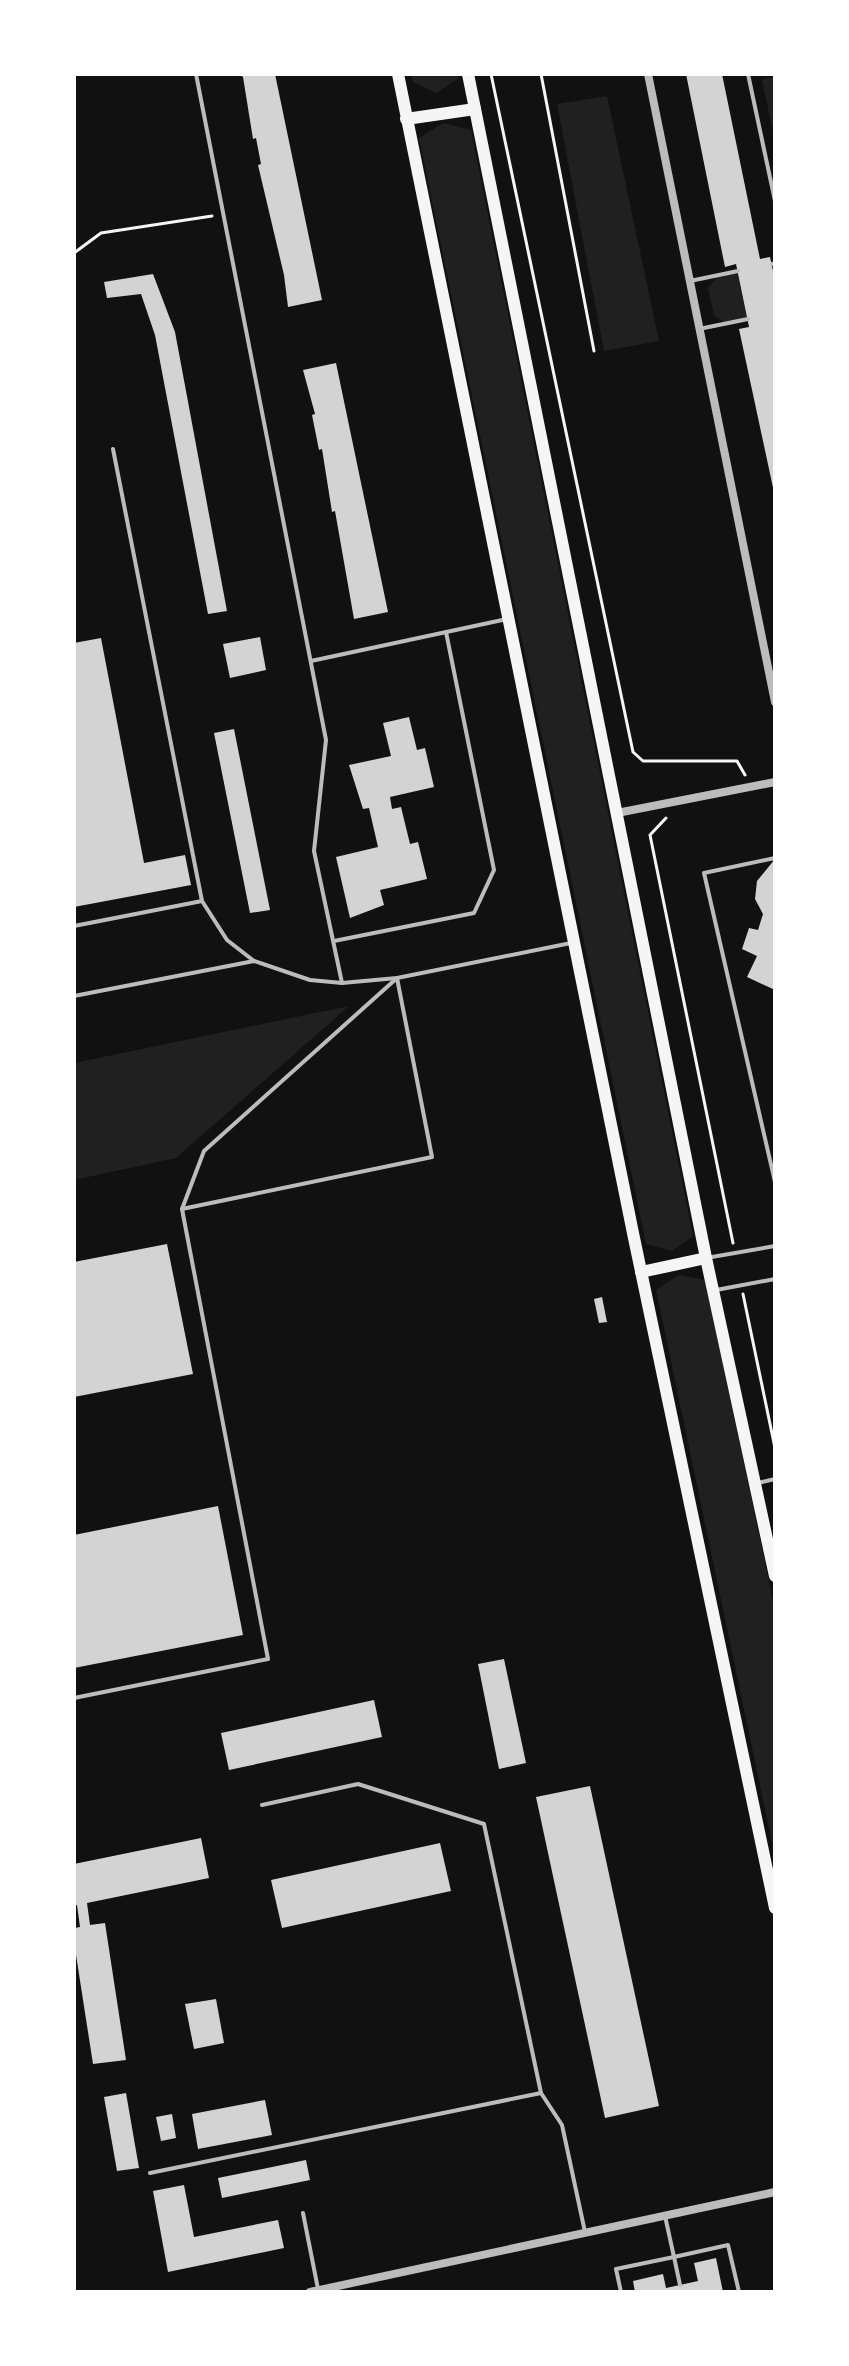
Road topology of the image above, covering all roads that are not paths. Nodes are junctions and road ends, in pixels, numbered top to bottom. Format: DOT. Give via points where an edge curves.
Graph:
graph roads {
  1 [pos="196,74"];
  2 [pos="398,74"];
  3 [pos="468,74"];
  4 [pos="648,74"];
  5 [pos="748,74"];
  6 [pos="475,109"];
  7 [pos="406,119"];
  8 [pos="775,201"];
  9 [pos="738,271"];
  10 [pos="690,281"];
  11 [pos="748,319"];
  12 [pos="699,329"];
  13 [pos="113,449"];
  14 [pos="507,619"];
  15 [pos="446,632"];
  16 [pos="311,661"];
  17 [pos="775,702"];
  18 [pos="775,782"];
  19 [pos="617,813"];
  20 [pos="775,858"];
  21 [pos="202,901"];
  22 [pos="74,926"];
  23 [pos="334,941"];
  24 [pos="574,942"];
  25 [pos="254,961"];
  26 [pos="397,978"];
  27 [pos="342,983"];
  28 [pos="74,996"];
  29 [pos="775,1182"];
  30 [pos="182,1209"];
  31 [pos="775,1246"];
  32 [pos="706,1258"];
  33 [pos="641,1272"];
  34 [pos="775,1279"];
  35 [pos="714,1290"];
  36 [pos="775,1479"];
  37 [pos="755,1483"];
  38 [pos="775,1576"];
  39 [pos="74,1698"];
  40 [pos="262,1805"];
  41 [pos="775,1908"];
  42 [pos="541,2093"];
  43 [pos="150,2173"];
  44 [pos="775,2192"];
  45 [pos="303,2213"];
  46 [pos="665,2216"];
  47 [pos="585,2232"];
  48 [pos="674,2257"];
  49 [pos="680,2285"];
  50 [pos="314,2291"];
  51 [pos="621,2292"];
  52 [pos="739,2292"];
  1 -- 16 [label="lane"];
  2 -- 7 [label="main road"];
  3 -- 6 [label="main road"];
  4 -- 10 [label="street"];
  5 -- 8 [label="lane"];
  6 -- 7 [label="main road"];
  6 -- 19 [label="main road"];
  7 -- 14 [label="main road"];
  9 -- 10 [label="lane"];
  10 -- 12 [label="street"];
  11 -- 12 [label="lane"];
  12 -- 17 [label="street"];
  13 -- 21 [label="lane"];
  14 -- 15 [label="lane"];
  14 -- 24 [label="main road"];
  15 -- 16 [label="lane"];
  15 -- 23 [label="lane" via="494,870 474,913"];
  16 -- 23 [label="lane" via="326,740 314,851"];
  18 -- 19 [label="street"];
  19 -- 32 [label="main road"];
  20 -- 29 [label="lane" via="704,873"];
  21 -- 22 [label="lane"];
  21 -- 25 [label="lane" via="227,940"];
  23 -- 27 [label="lane"];
  24 -- 26 [label="lane"];
  24 -- 33 [label="main road"];
  25 -- 27 [label="lane" via="310,980"];
  25 -- 28 [label="lane"];
  26 -- 27 [label="lane"];
  26 -- 30 [label="lane" via="204,1151"];
  26 -- 30 [label="lane" via="432,1157"];
  30 -- 39 [label="lane" via="268,1659"];
  31 -- 32 [label="lane"];
  32 -- 33 [label="main road"];
  32 -- 35 [label="main road"];
  33 -- 41 [label="main road"];
  34 -- 35 [label="lane"];
  35 -- 37 [label="main road"];
  36 -- 37 [label="lane"];
  37 -- 38 [label="main road"];
  40 -- 42 [label="lane" via="358,1784 484,1824"];
  42 -- 43 [label="lane"];
  42 -- 47 [label="lane" via="562,2125"];
  44 -- 46 [label="street"];
  45 -- 50 [label="lane"];
  46 -- 47 [label="street"];
  46 -- 48 [label="lane"];
  47 -- 50 [label="street"];
  48 -- 49 [label="lane"];
  48 -- 51 [label="lane" via="616,2269"];
  48 -- 52 [label="lane" via="728,2245"];
}
